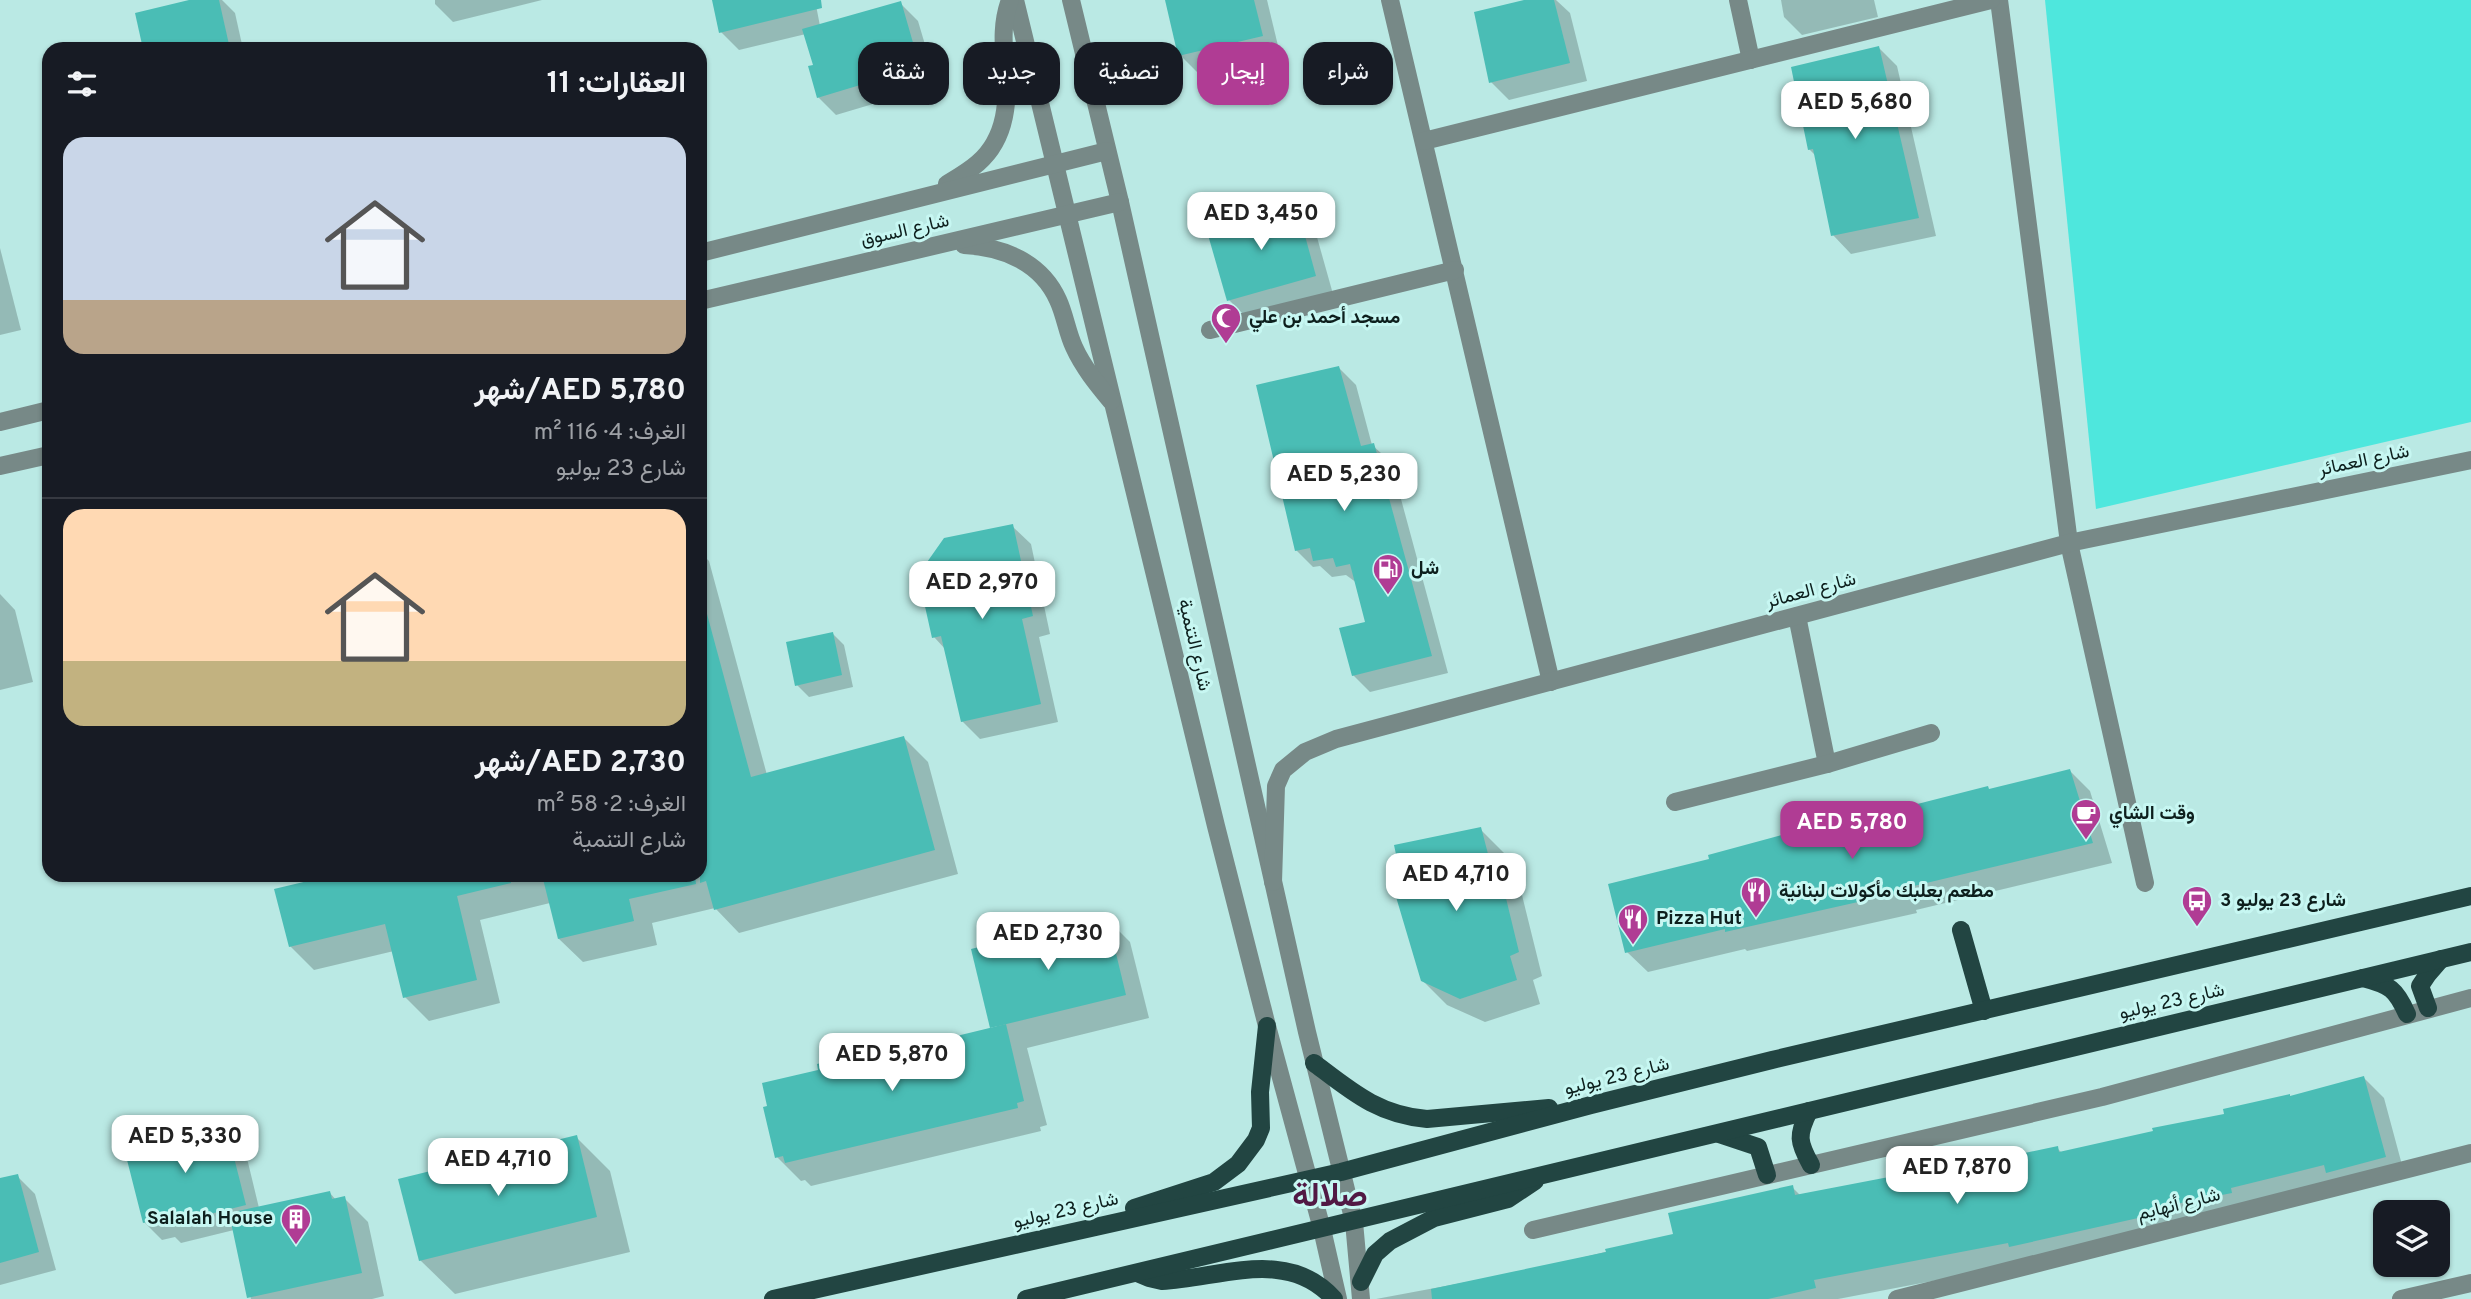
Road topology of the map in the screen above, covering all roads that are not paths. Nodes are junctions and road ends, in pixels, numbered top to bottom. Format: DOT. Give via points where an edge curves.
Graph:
graph roads {
  1 [pos="1013,0"];
  2 [pos="1071,0"];
  3 [pos="1391,0"];
  4 [pos="1738,0"];
  5 [pos="1991,0"];
  6 [pos="1999,0"];
  7 [pos="1751,60"];
  8 [pos="1424,141"];
  9 [pos="1107,151"];
  10 [pos="1054,164"];
  11 [pos="936,192"];
  12 [pos="1120,202"];
  13 [pos="1067,214"];
  14 [pos="939,245"];
  15 [pos="707,251"];
  16 [pos="1455,271"];
  17 [pos="707,299"];
  18 [pos="1210,330"];
  19 [pos="1115,406"];
  20 [pos="42,412"];
  21 [pos="0,422"];
  22 [pos="42,457"];
  23 [pos="2471,460"];
  24 [pos="0,466"];
  25 [pos="2069,543"];
  26 [pos="1797,616"];
  27 [pos="1551,682"];
  28 [pos="1931,733"];
  29 [pos="1827,764"];
  30 [pos="1675,802"];
  31 [pos="1273,882"];
  32 [pos="2145,883"];
  33 [pos="2471,897"];
  34 [pos="1961,930"];
  35 [pos="2471,952"];
  36 [pos="2441,959"];
  37 [pos="2363,978"];
  38 [pos="2471,998"];
  39 [pos="2428,1008"];
  40 [pos="1984,1011"];
  41 [pos="2407,1014"];
  42 [pos="1267,1026"];
  43 [pos="1314,1063"];
  44 [pos="1591,1104"];
  45 [pos="1809,1111"];
  46 [pos="1715,1133"];
  47 [pos="2471,1153"];
  48 [pos="1811,1165"];
  49 [pos="1341,1172"];
  50 [pos="1545,1174"];
  51 [pos="1767,1175"];
  52 [pos="1309,1179"];
  53 [pos="1118,1220"];
  54 [pos="1354,1222"];
  55 [pos="1322,1229"];
  56 [pos="1533,1230"];
  57 [pos="1137,1273"];
  58 [pos="2471,1283"];
  59 [pos="1361,1291"];
  60 [pos="773,1299"];
  61 [pos="1026,1299"];
  62 [pos="1336,1299"];
  63 [pos="1897,1299"];
  64 [pos="2401,1299"];
  1 -- 10 [label="street, شارع التنمية"];
  1 -- 11 [label="street" via="1004,25 1007,96 1000,134 978,164"];
  2 -- 9 [label="street, شارع التنمية"];
  3 -- 8 [label="street"];
  4 -- 7 [label="street"];
  5 -- 7 [label="street"];
  6 -- 25 [label="street"];
  7 -- 8 [label="street"];
  8 -- 16 [label="street"];
  9 -- 10 [label="street, شارع السوق"];
  9 -- 12 [label="street, شارع التنمية"];
  10 -- 11 [label="street, شارع السوق"];
  10 -- 13 [label="street, شارع التنمية"];
  11 -- 15 [label="street, شارع السوق"];
  12 -- 13 [label="street, شارع السوق"];
  12 -- 31 [label="street, شارع التنمية"];
  13 -- 14 [label="street, شارع السوق"];
  13 -- 19 [label="street, شارع التنمية"];
  14 -- 17 [label="street, شارع السوق"];
  14 -- 19 [label="street" via="1000,249 1033,268 1057,298 1085,367"];
  16 -- 18 [label="street"];
  16 -- 27 [label="street"];
  19 -- 42 [label="street, شارع التنمية"];
  20 -- 21 [label="street"];
  22 -- 24 [label="street"];
  23 -- 25 [label="street, شارع العمائر"];
  25 -- 26 [label="street, شارع العمائر"];
  25 -- 32 [label="street"];
  26 -- 27 [label="street, شارع العمائر"];
  26 -- 29 [label="street"];
  27 -- 31 [label="street, شارع العمائر" via="1336,739 1305,752 1283,771 1276,786"];
  28 -- 29 [label="street"];
  29 -- 30 [label="street"];
  31 -- 43 [label="street, شارع التنمية"];
  33 -- 40 [label="main road, شارع 23 يوليو"];
  34 -- 40 [label="main road"];
  35 -- 36 [label="main road, شارع 23 يوليو"];
  36 -- 37 [label="main road, شارع 23 يوليو"];
  36 -- 39 [label="main road" via="2420,986"];
  37 -- 41 [label="main road" via="2393,989"];
  37 -- 45 [label="main road, شارع 23 يوليو"];
  38 -- 39 [label="street"];
  39 -- 41 [label="street"];
  40 -- 44 [label="main road, شارع 23 يوليو"];
  41 -- 48 [label="street" via="2102,1097"];
  42 -- 52 [label="street, شارع التنمية"];
  42 -- 53 [label="main road" via="1261,1128 1246,1154 1214,1182 1135,1207"];
  43 -- 44 [label="main road" via="1373,1105 1408,1117"];
  43 -- 49 [label="street, شارع التنمية"];
  44 -- 49 [label="main road, شارع 23 يوليو"];
  45 -- 46 [label="main road, شارع 23 يوليو"];
  45 -- 48 [label="main road" via="1799,1129 1801,1148"];
  46 -- 50 [label="main road, شارع 23 يوليو"];
  46 -- 51 [label="main road" via="1758,1147"];
  47 -- 63 [label="street, شارع أنهايم"];
  48 -- 51 [label="street"];
  49 -- 52 [label="main road, شارع 23 يوليو"];
  49 -- 54 [label="street, شارع التنمية"];
  50 -- 54 [label="main road, شارع 23 يوليو"];
  50 -- 59 [label="main road" via="1507,1199 1434,1218 1390,1241 1375,1254"];
  51 -- 56 [label="street"];
  52 -- 53 [label="main road, شارع 23 يوليو"];
  52 -- 55 [label="street, شارع التنمية"];
  53 -- 60 [label="main road, شارع 23 يوليو"];
  54 -- 55 [label="main road, شارع 23 يوليو"];
  54 -- 59 [label="street, شارع التنمية"];
  55 -- 57 [label="main road, شارع 23 يوليو"];
  55 -- 62 [label="street, شارع التنمية"];
  57 -- 61 [label="main road, شارع 23 يوليو"];
  57 -- 62 [label="main road" via="1162,1280 1273,1268 1311,1280"];
  58 -- 64 [label="street"];
}
